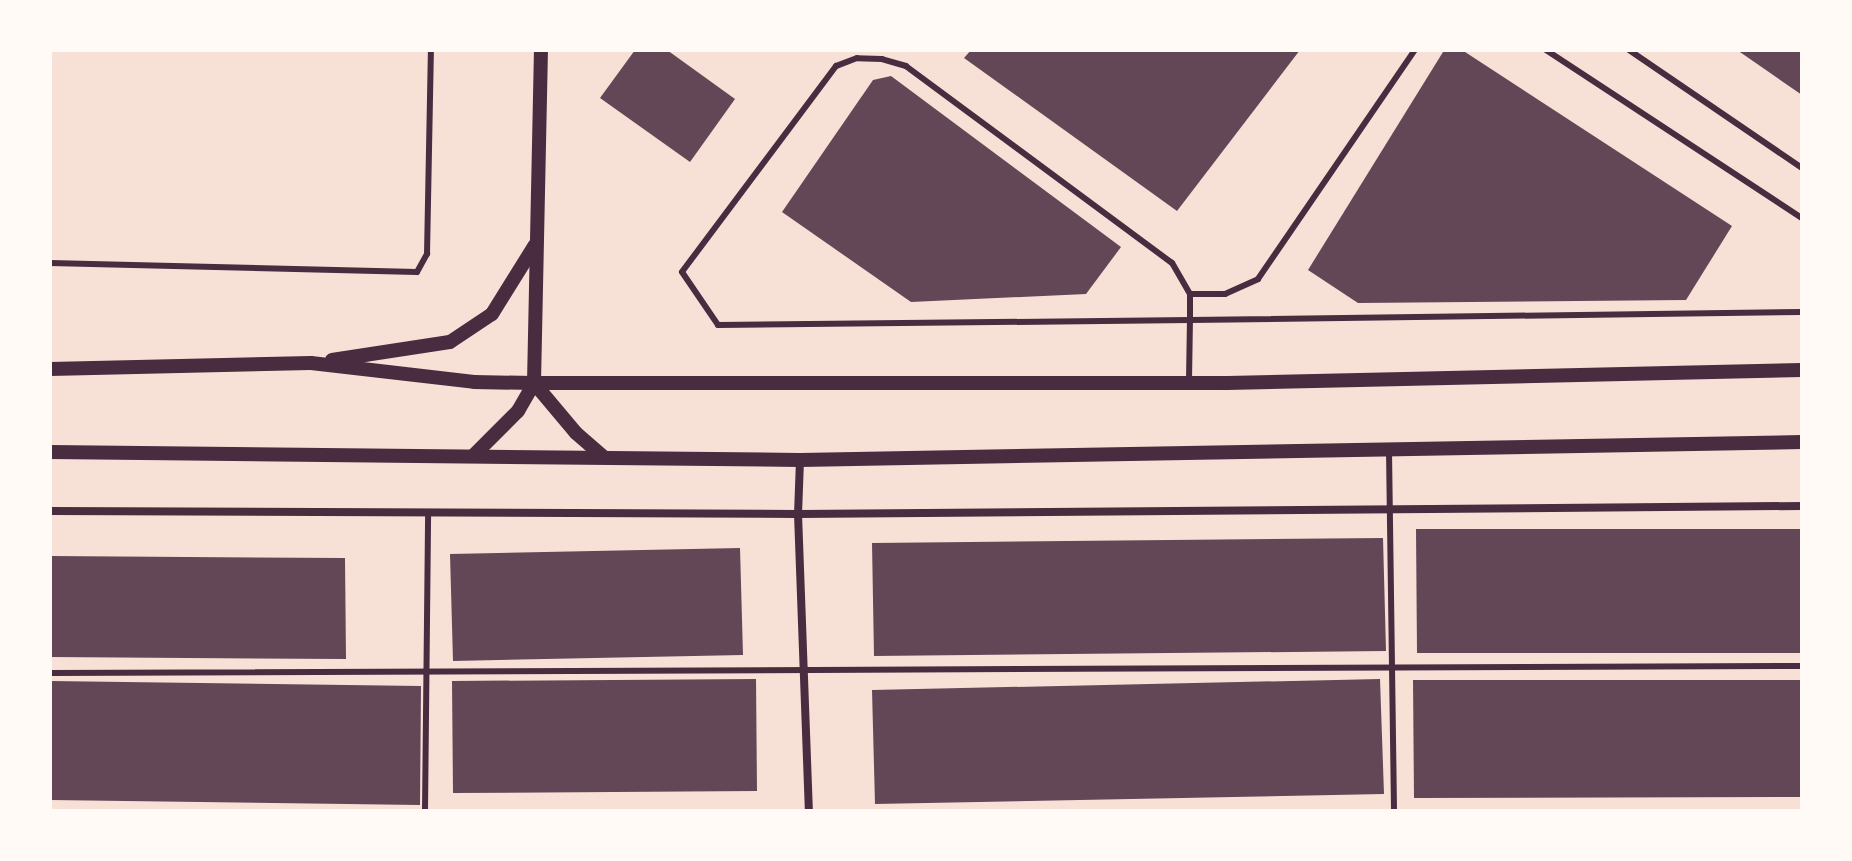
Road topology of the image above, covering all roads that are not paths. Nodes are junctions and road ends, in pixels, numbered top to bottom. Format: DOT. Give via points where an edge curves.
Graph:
graph roads {
  1 [pos="431,50"];
  2 [pos="541,50"];
  3 [pos="1415,50"];
  4 [pos="1546,50"];
  5 [pos="1629,50"];
  6 [pos="1802,168"];
  7 [pos="1802,218"];
  8 [pos="537,241"];
  9 [pos="50,263"];
  10 [pos="1190,294"];
  11 [pos="1802,312"];
  12 [pos="1190,320"];
  13 [pos="311,363"];
  14 [pos="50,369"];
  15 [pos="1802,370"];
  16 [pos="1189,382"];
  17 [pos="534,383"];
  18 [pos="1802,442"];
  19 [pos="1389,450"];
  20 [pos="50,452"];
  21 [pos="475,454"];
  22 [pos="604,457"];
  23 [pos="800,460"];
  24 [pos="1802,506"];
  25 [pos="1387,510"];
  26 [pos="50,511"];
  27 [pos="428,514"];
  28 [pos="798,514"];
  29 [pos="1802,666"];
  30 [pos="1391,669"];
  31 [pos="428,671"];
  32 [pos="803,671"];
  33 [pos="50,673"];
  34 [pos="425,811"];
  35 [pos="809,811"];
  36 [pos="1394,811"];
  1 -- 9 [label="lane" via="427,254 417,272"];
  2 -- 8 [label="street"];
  3 -- 10 [label="lane" via="1258,279 1225,294"];
  4 -- 7 [label="lane"];
  5 -- 6 [label="lane"];
  8 -- 13 [label="street" via="492,314 450,342"];
  8 -- 17 [label="street"];
  10 -- 12 [label="lane"];
  10 -- 12 [label="lane" via="1172,263 906,66 857,58 836,66 682,272 718,325"];
  11 -- 12 [label="lane"];
  12 -- 16 [label="lane"];
  13 -- 14 [label="street"];
  13 -- 17 [label="street" via="474,382"];
  15 -- 16 [label="street"];
  16 -- 17 [label="street"];
  17 -- 21 [label="street" via="518,411"];
  17 -- 22 [label="street"];
  18 -- 19 [label="street"];
  19 -- 23 [label="street"];
  19 -- 25 [label="lane"];
  20 -- 21 [label="street"];
  21 -- 22 [label="street"];
  22 -- 23 [label="street"];
  23 -- 28 [label="street"];
  24 -- 25 [label="street"];
  25 -- 28 [label="street"];
  25 -- 30 [label="lane"];
  26 -- 27 [label="street"];
  27 -- 28 [label="street"];
  27 -- 31 [label="lane"];
  28 -- 32 [label="street"];
  29 -- 30 [label="lane"];
  30 -- 32 [label="lane"];
  30 -- 36 [label="lane"];
  31 -- 32 [label="lane"];
  31 -- 33 [label="lane"];
  31 -- 34 [label="lane"];
  32 -- 35 [label="street"];
}
